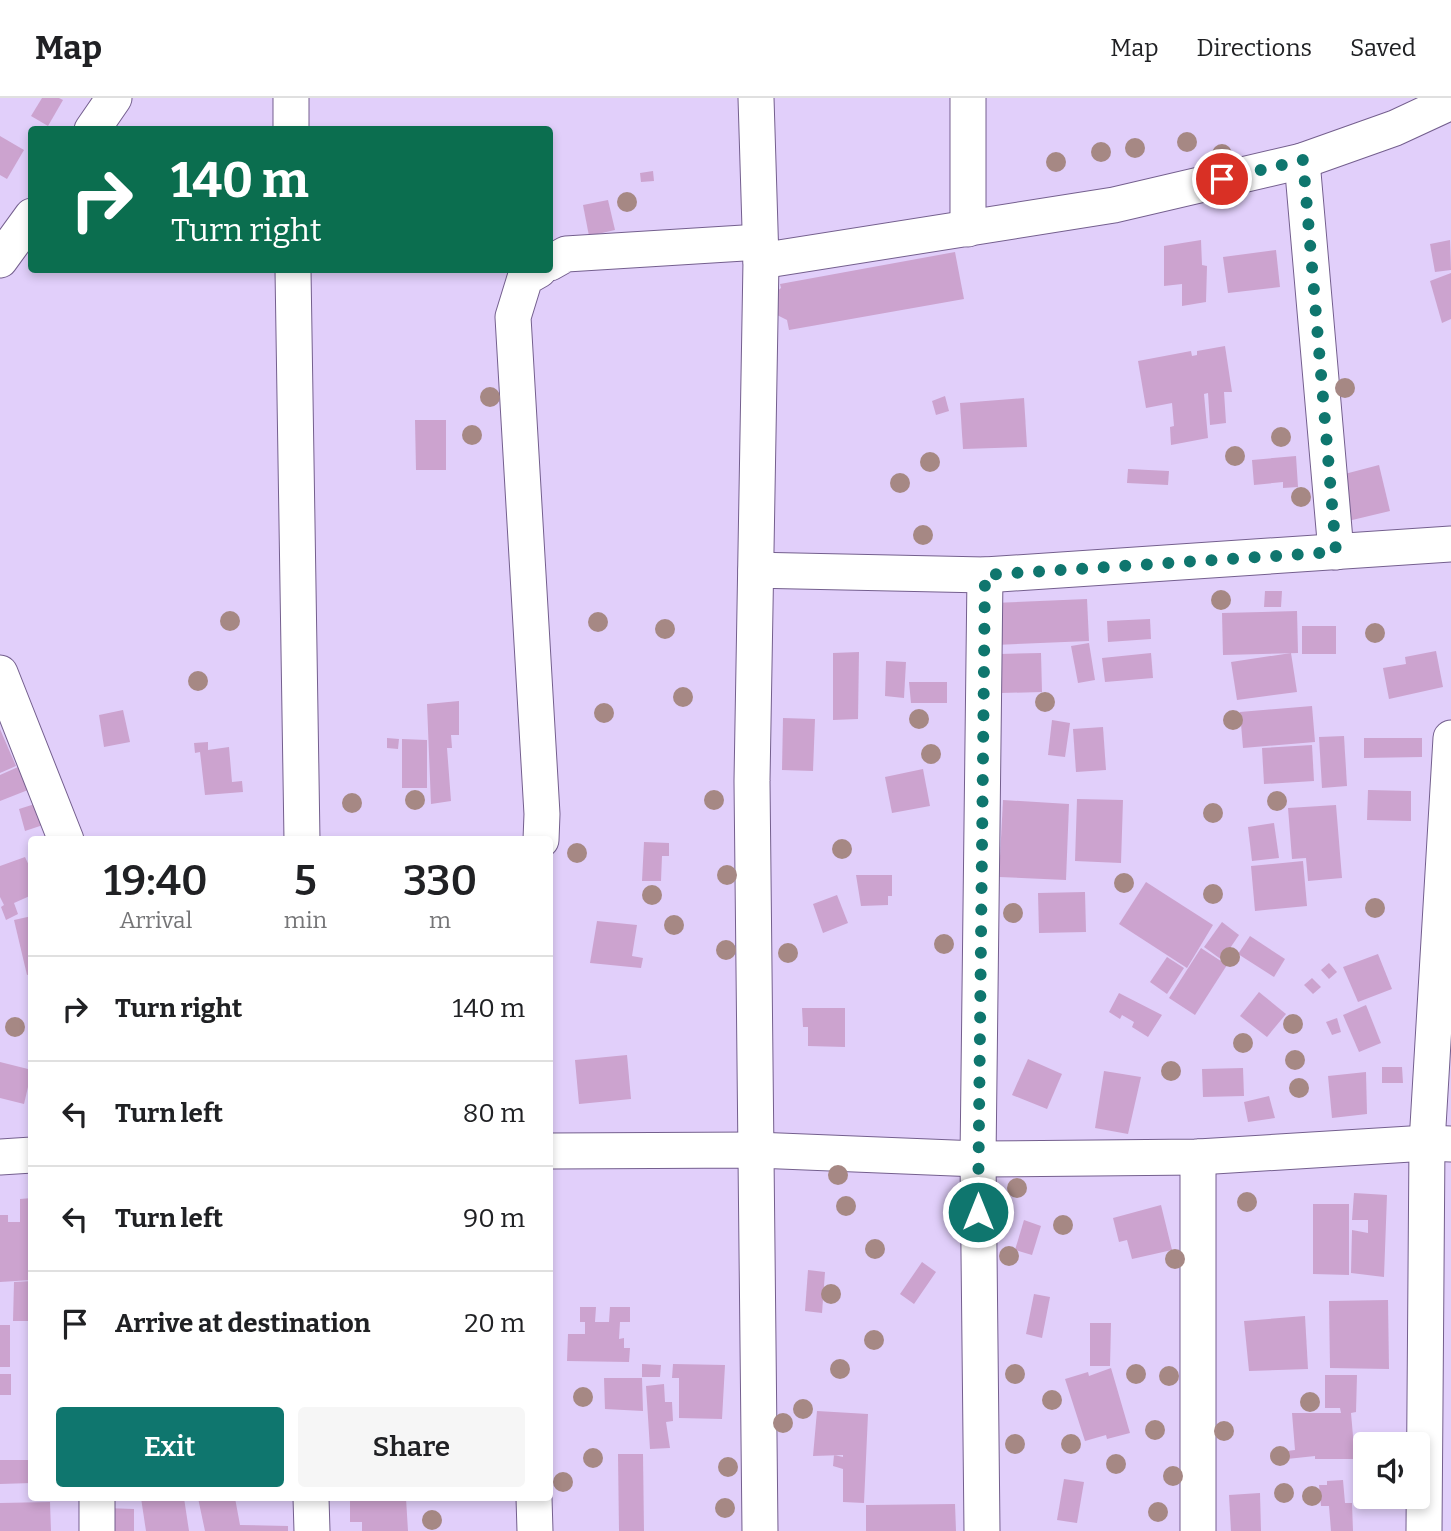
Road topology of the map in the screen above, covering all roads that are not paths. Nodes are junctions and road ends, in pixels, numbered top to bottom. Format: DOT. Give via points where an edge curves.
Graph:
graph roads {
  1 [pos="114,98"];
  2 [pos="291,98"];
  3 [pos="756,98"];
  4 [pos="968,98"];
  5 [pos="1451,102"];
  6 [pos="95,126"];
  7 [pos="291,126"];
  8 [pos="1303,160"];
  9 [pos="28,222"];
  10 [pos="968,229"];
  11 [pos="760,252"];
  12 [pos="0,260"];
  13 [pos="553,261"];
  14 [pos="293,273"];
  15 [pos="534,273"];
  16 [pos="1451,544"];
  17 [pos="1336,552"];
  18 [pos="756,570"];
  19 [pos="985,575"];
  20 [pos="0,673"];
  21 [pos="1451,738"];
  22 [pos="64,836"];
  23 [pos="302,836"];
  24 [pos="541,836"];
  25 [pos="1439,1144"];
  26 [pos="756,1150"];
  27 [pos="553,1151"];
  28 [pos="28,1155"];
  29 [pos="0,1157"];
  30 [pos="1198,1157"];
  31 [pos="978,1158"];
  32 [pos="97,1501"];
  33 [pos="311,1501"];
  34 [pos="534,1501"];
  35 [pos="97,1531"];
  36 [pos="312,1531"];
  37 [pos="534,1531"];
  38 [pos="760,1531"];
  39 [pos="982,1531"];
  40 [pos="1198,1531"];
  41 [pos="1424,1531"];
  1 -- 6 [label="street"];
  2 -- 7 [label="street"];
  3 -- 11 [label="street"];
  4 -- 10 [label="street"];
  5 -- 8 [label="street" via="1395,128"];
  8 -- 10 [label="street" via="1114,205"];
  8 -- 17 [label="street"];
  9 -- 12 [label="street"];
  10 -- 11 [label="street"];
  11 -- 13 [label="street" via="566,254"];
  11 -- 18 [label="street"];
  14 -- 23 [label="street"];
  15 -- 24 [label="street" via="525,278 513,317"];
  16 -- 17 [label="street"];
  17 -- 19 [label="street"];
  18 -- 19 [label="street"];
  18 -- 26 [label="street" via="752,781"];
  19 -- 31 [label="street"];
  20 -- 22 [label="street"];
  21 -- 25 [label="street"];
  25 -- 30 [label="street"];
  25 -- 41 [label="street"];
  26 -- 27 [label="street"];
  26 -- 31 [label="street"];
  26 -- 38 [label="street"];
  28 -- 29 [label="street"];
  30 -- 31 [label="street"];
  30 -- 40 [label="street"];
  31 -- 39 [label="street"];
  32 -- 35 [label="street"];
  33 -- 36 [label="street"];
  34 -- 37 [label="street"];
}
